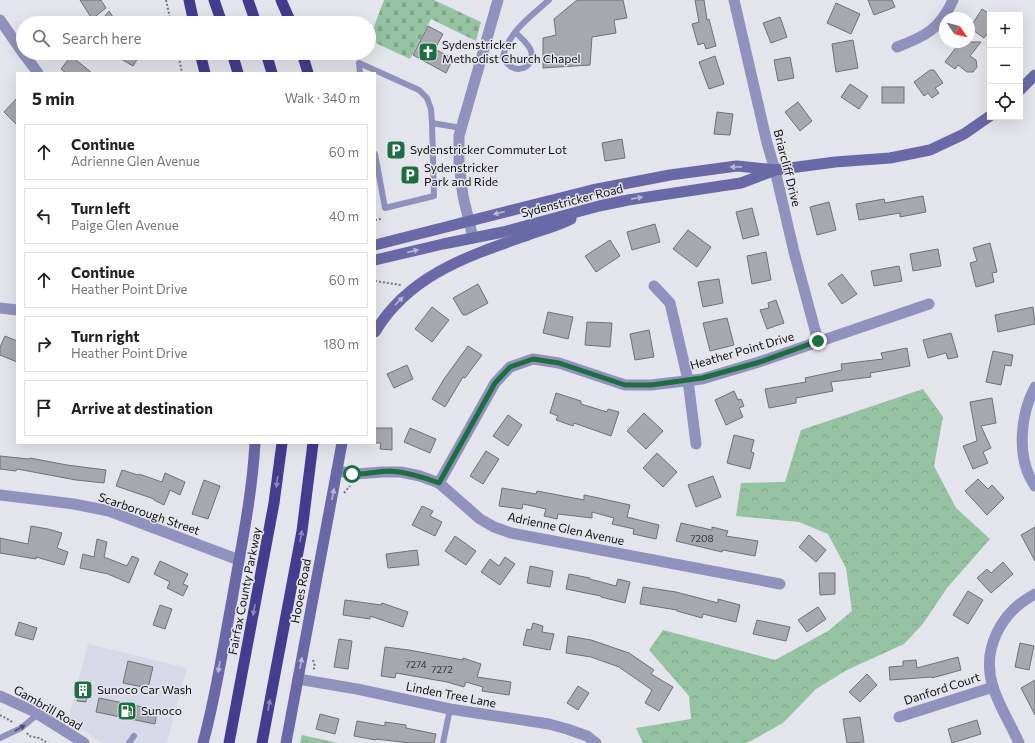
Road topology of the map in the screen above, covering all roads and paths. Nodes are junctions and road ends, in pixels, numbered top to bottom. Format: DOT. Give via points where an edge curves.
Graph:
graph roads {
  1 [pos="166,0"];
  2 [pos="188,0"];
  3 [pos="214,0"];
  4 [pos="248,0"];
  5 [pos="282,0"];
  6 [pos="498,0"];
  7 [pos="549,0"];
  8 [pos="734,0"];
  9 [pos="953,0"];
  10 [pos="169,16"];
  11 [pos="192,16"];
  12 [pos="220,16"];
  13 [pos="254,16"];
  14 [pos="288,16"];
  15 [pos="0,20"];
  16 [pos="515,32"];
  17 [pos="16,43"];
  18 [pos="897,46"];
  19 [pos="28,60"];
  20 [pos="179,60"];
  21 [pos="202,60"];
  22 [pos="234,60"];
  23 [pos="268,60"];
  24 [pos="304,60"];
  25 [pos="37,72"];
  26 [pos="182,72"];
  27 [pos="205,72"];
  28 [pos="238,72"];
  29 [pos="272,72"];
  30 [pos="308,72"];
  31 [pos="360,72"];
  32 [pos="1035,75"];
  33 [pos="1023,87"];
  34 [pos="987,118"];
  35 [pos="432,123"];
  36 [pos="461,128"];
  37 [pos="376,159"];
  38 [pos="775,170"];
  39 [pos="599,206"];
  40 [pos="381,219"];
  41 [pos="376,220"];
  42 [pos="468,221"];
  43 [pos="472,238"];
  44 [pos="376,245"];
  45 [pos="376,260"];
  46 [pos="376,281"];
  47 [pos="405,286"];
  48 [pos="654,286"];
  49 [pos="929,304"];
  50 [pos="0,308"];
  51 [pos="16,310"];
  52 [pos="376,330"];
  53 [pos="818,341"];
  54 [pos="688,380"];
  55 [pos="1035,387"];
  56 [pos="255,444"];
  57 [pos="282,444"];
  58 [pos="313,444"];
  59 [pos="342,444"];
  60 [pos="696,444"];
  61 [pos="337,471"];
  62 [pos="439,483"];
  63 [pos="1035,486"];
  64 [pos="0,495"];
  65 [pos="239,560"];
  66 [pos="780,584"];
  67 [pos="1035,594"];
  68 [pos="298,679"];
  69 [pos="993,687"];
  70 [pos="0,696"];
  71 [pos="450,709"];
  72 [pos="38,714"];
  73 [pos="0,716"];
  74 [pos="899,716"];
  75 [pos="14,722"];
  76 [pos="29,734"];
  77 [pos="134,736"];
  78 [pos="0,738"];
  79 [pos="48,743"];
  80 [pos="84,743"];
  81 [pos="129,743"];
  82 [pos="203,743"];
  83 [pos="230,743"];
  84 [pos="262,743"];
  85 [pos="286,743"];
  86 [pos="443,743"];
  87 [pos="596,743"];
  88 [pos="1019,743"];
  1 -- 10 [label="path"];
  2 -- 11 [label="highway"];
  3 -- 12 [label="highway"];
  4 -- 13 [label="highway"];
  5 -- 14 [label="highway"];
  6 -- 36 [label="street"];
  7 -- 16 [label="lane"];
  8 -- 38 [label="street, Briarcliff Drive"];
  9 -- 18 [label="street" via="936,27 921,38"];
  15 -- 17 [label="street"];
  16 -- 16 [label="lane" via="508,40 502,57 506,64 517,70 528,64 532,52"];
  19 -- 25 [label="street"];
  20 -- 26 [label="path"];
  21 -- 27 [label="highway"];
  22 -- 28 [label="highway"];
  23 -- 29 [label="highway"];
  24 -- 30 [label="highway"];
  31 -- 35 [label="lane" via="359,63 419,90 427,98"];
  32 -- 33 [label="main road"];
  34 -- 38 [label="main road, Sydenstricker Road" via="964,134 930,150 890,158"];
  35 -- 36 [label="lane"];
  35 -- 37 [label="lane" via="434,196 385,208"];
  36 -- 42 [label="street" via="459,163 462,196"];
  39 -- 38 [label="main road, Sydenstricker Road, one-way" via="740,183"];
  38 -- 42 [label="main road, Sydenstricker Road, one-way" via="737,166 670,175 592,190"];
  38 -- 53 [label="street, Briarcliff Drive"];
  39 -- 43 [label="main road, Sydenstricker Road"];
  52 -- 39 [label="main road, one-way" via="397,303 436,272 505,243 560,224"];
  40 -- 41 [label="path"];
  42 -- 43 [label="street"];
  42 -- 44 [label="main road, Sydenstricker Road"];
  45 -- 43 [label="main road, Sydenstricker Road, one-way"];
  46 -- 47 [label="path"];
  48 -- 54 [label="street" via="670,302"];
  49 -- 53 [label="street, Heather Point Drive"];
  50 -- 51 [label="street"];
  53 -- 54 [label="street, Heather Point Drive" via="760,362"];
  54 -- 60 [label="street"];
  54 -- 62 [label="street, Heather Point Drive" via="651,385 625,385 559,363 533,359 510,367 495,383"];
  55 -- 63 [label="street" via="1023,429 1022,454"];
  56 -- 65 [label="main road" via="252,486"];
  57 -- 83 [label="highway, Fairfax County Parkway, one-way" via="274,503"];
  84 -- 58 [label="highway, one-way" via="302,531"];
  59 -- 61 [label="main road, Hooes Road"];
  61 -- 62 [label="street, Adrienne Glen Avenue" via="356,474 401,472"];
  68 -- 61 [label="main road, Hooes Road, one-way"];
  62 -- 66 [label="street, Adrienne Glen Avenue" via="480,519 511,533"];
  64 -- 65 [label="street, Scarborough Street" via="74,504 109,512"];
  65 -- 82 [label="main road, one-way"];
  67 -- 69 [label="street" via="1014,608 997,630 990,655"];
  68 -- 71 [label="street, Linden Tree Lane"];
  68 -- 85 [label="main road, Hooes Road"];
  69 -- 74 [label="street, Danford Court"];
  69 -- 88 [label="street"];
  70 -- 72 [label="street, Gambrill Road"];
  71 -- 86 [label="lane"];
  71 -- 87 [label="street, Linden Tree Lane" via="548,724 587,736"];
  78 -- 72 [label="lane, one-way" via="22,728"];
  72 -- 80 [label="street, Gambrill Road"];
  73 -- 75 [label="path"];
  76 -- 79 [label="path"];
  77 -- 81 [label="lane"];
}
